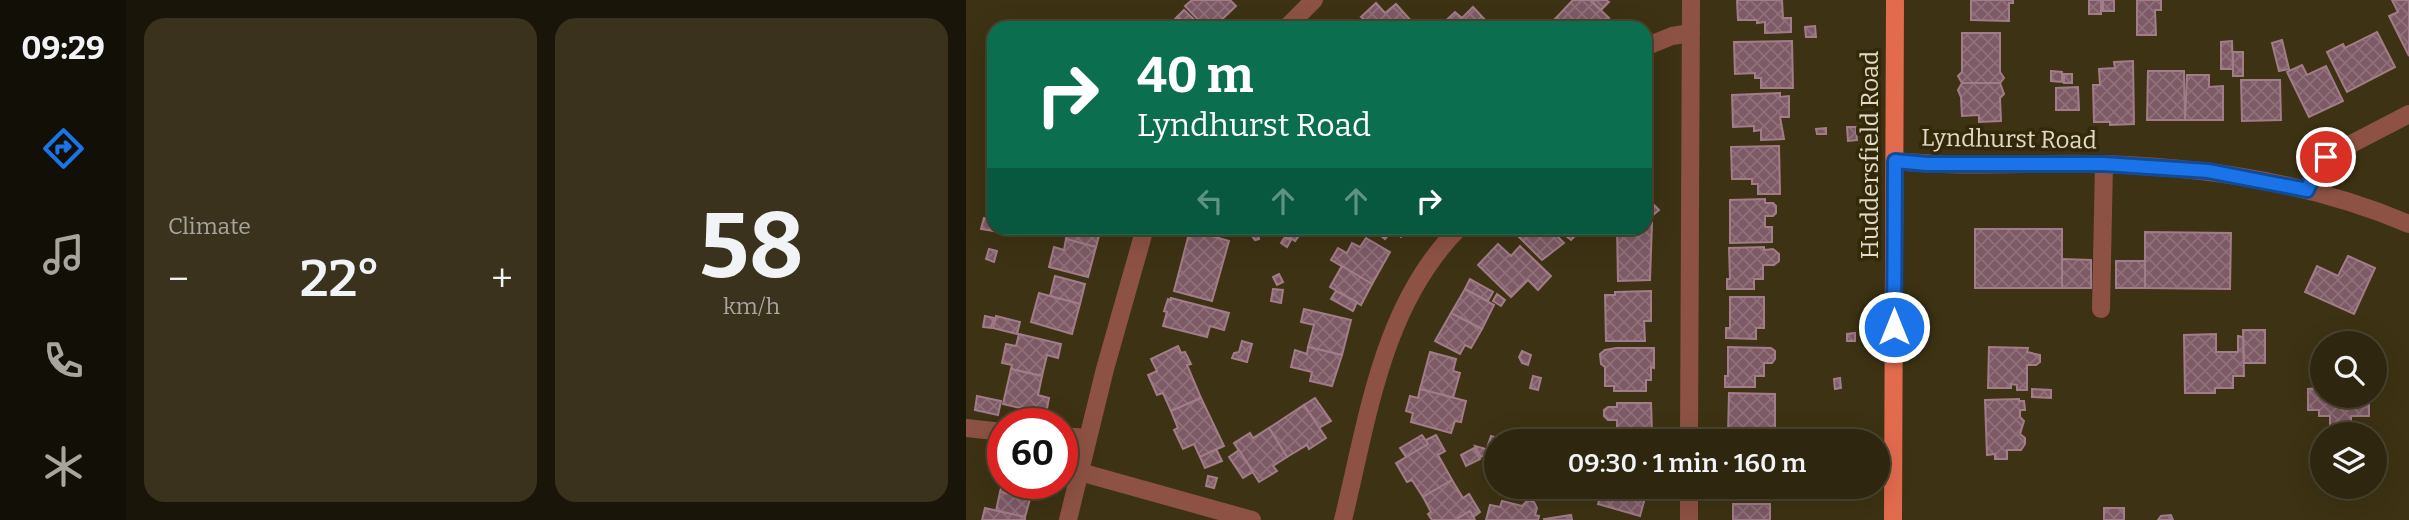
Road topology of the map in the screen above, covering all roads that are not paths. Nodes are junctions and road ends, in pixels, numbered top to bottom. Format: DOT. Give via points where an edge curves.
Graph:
graph roads {
  1 [pos="1314,0"];
  2 [pos="1691,0"];
  3 [pos="1895,0"];
  4 [pos="1293,21"];
  5 [pos="1691,33"];
  6 [pos="1652,44"];
  7 [pos="2409,114"];
  8 [pos="1895,161"];
  9 [pos="2104,164"];
  10 [pos="2307,190"];
  11 [pos="2409,225"];
  12 [pos="1143,235"];
  13 [pos="1451,235"];
  14 [pos="2101,309"];
  15 [pos="966,428"];
  16 [pos="1689,429"];
  17 [pos="987,430"];
  18 [pos="1078,437"];
  19 [pos="1087,438"];
  20 [pos="1080,472"];
  21 [pos="1689,499"];
  22 [pos="1068,520"];
  23 [pos="1252,520"];
  24 [pos="1343,520"];
  25 [pos="1689,520"];
  26 [pos="1893,520"];
  1 -- 4 [label="street"];
  2 -- 5 [label="street"];
  3 -- 8 [label="main road, Huddersfield Road"];
  5 -- 6 [label="street"];
  5 -- 16 [label="street"];
  7 -- 10 [label="street" via="2326,157"];
  8 -- 9 [label="street, Lyndhurst Road"];
  8 -- 26 [label="main road, Huddersfield Road"];
  9 -- 10 [label="street, Lyndhurst Road" via="2208,171"];
  9 -- 14 [label="street"];
  10 -- 11 [label="street, Lyndhurst Road"];
  12 -- 19 [label="street"];
  13 -- 24 [label="street" via="1418,281 1389,339"];
  15 -- 17 [label="street"];
  18 -- 19 [label="street"];
  19 -- 20 [label="street"];
  20 -- 22 [label="street"];
  20 -- 23 [label="street"];
  21 -- 25 [label="street"];
}
